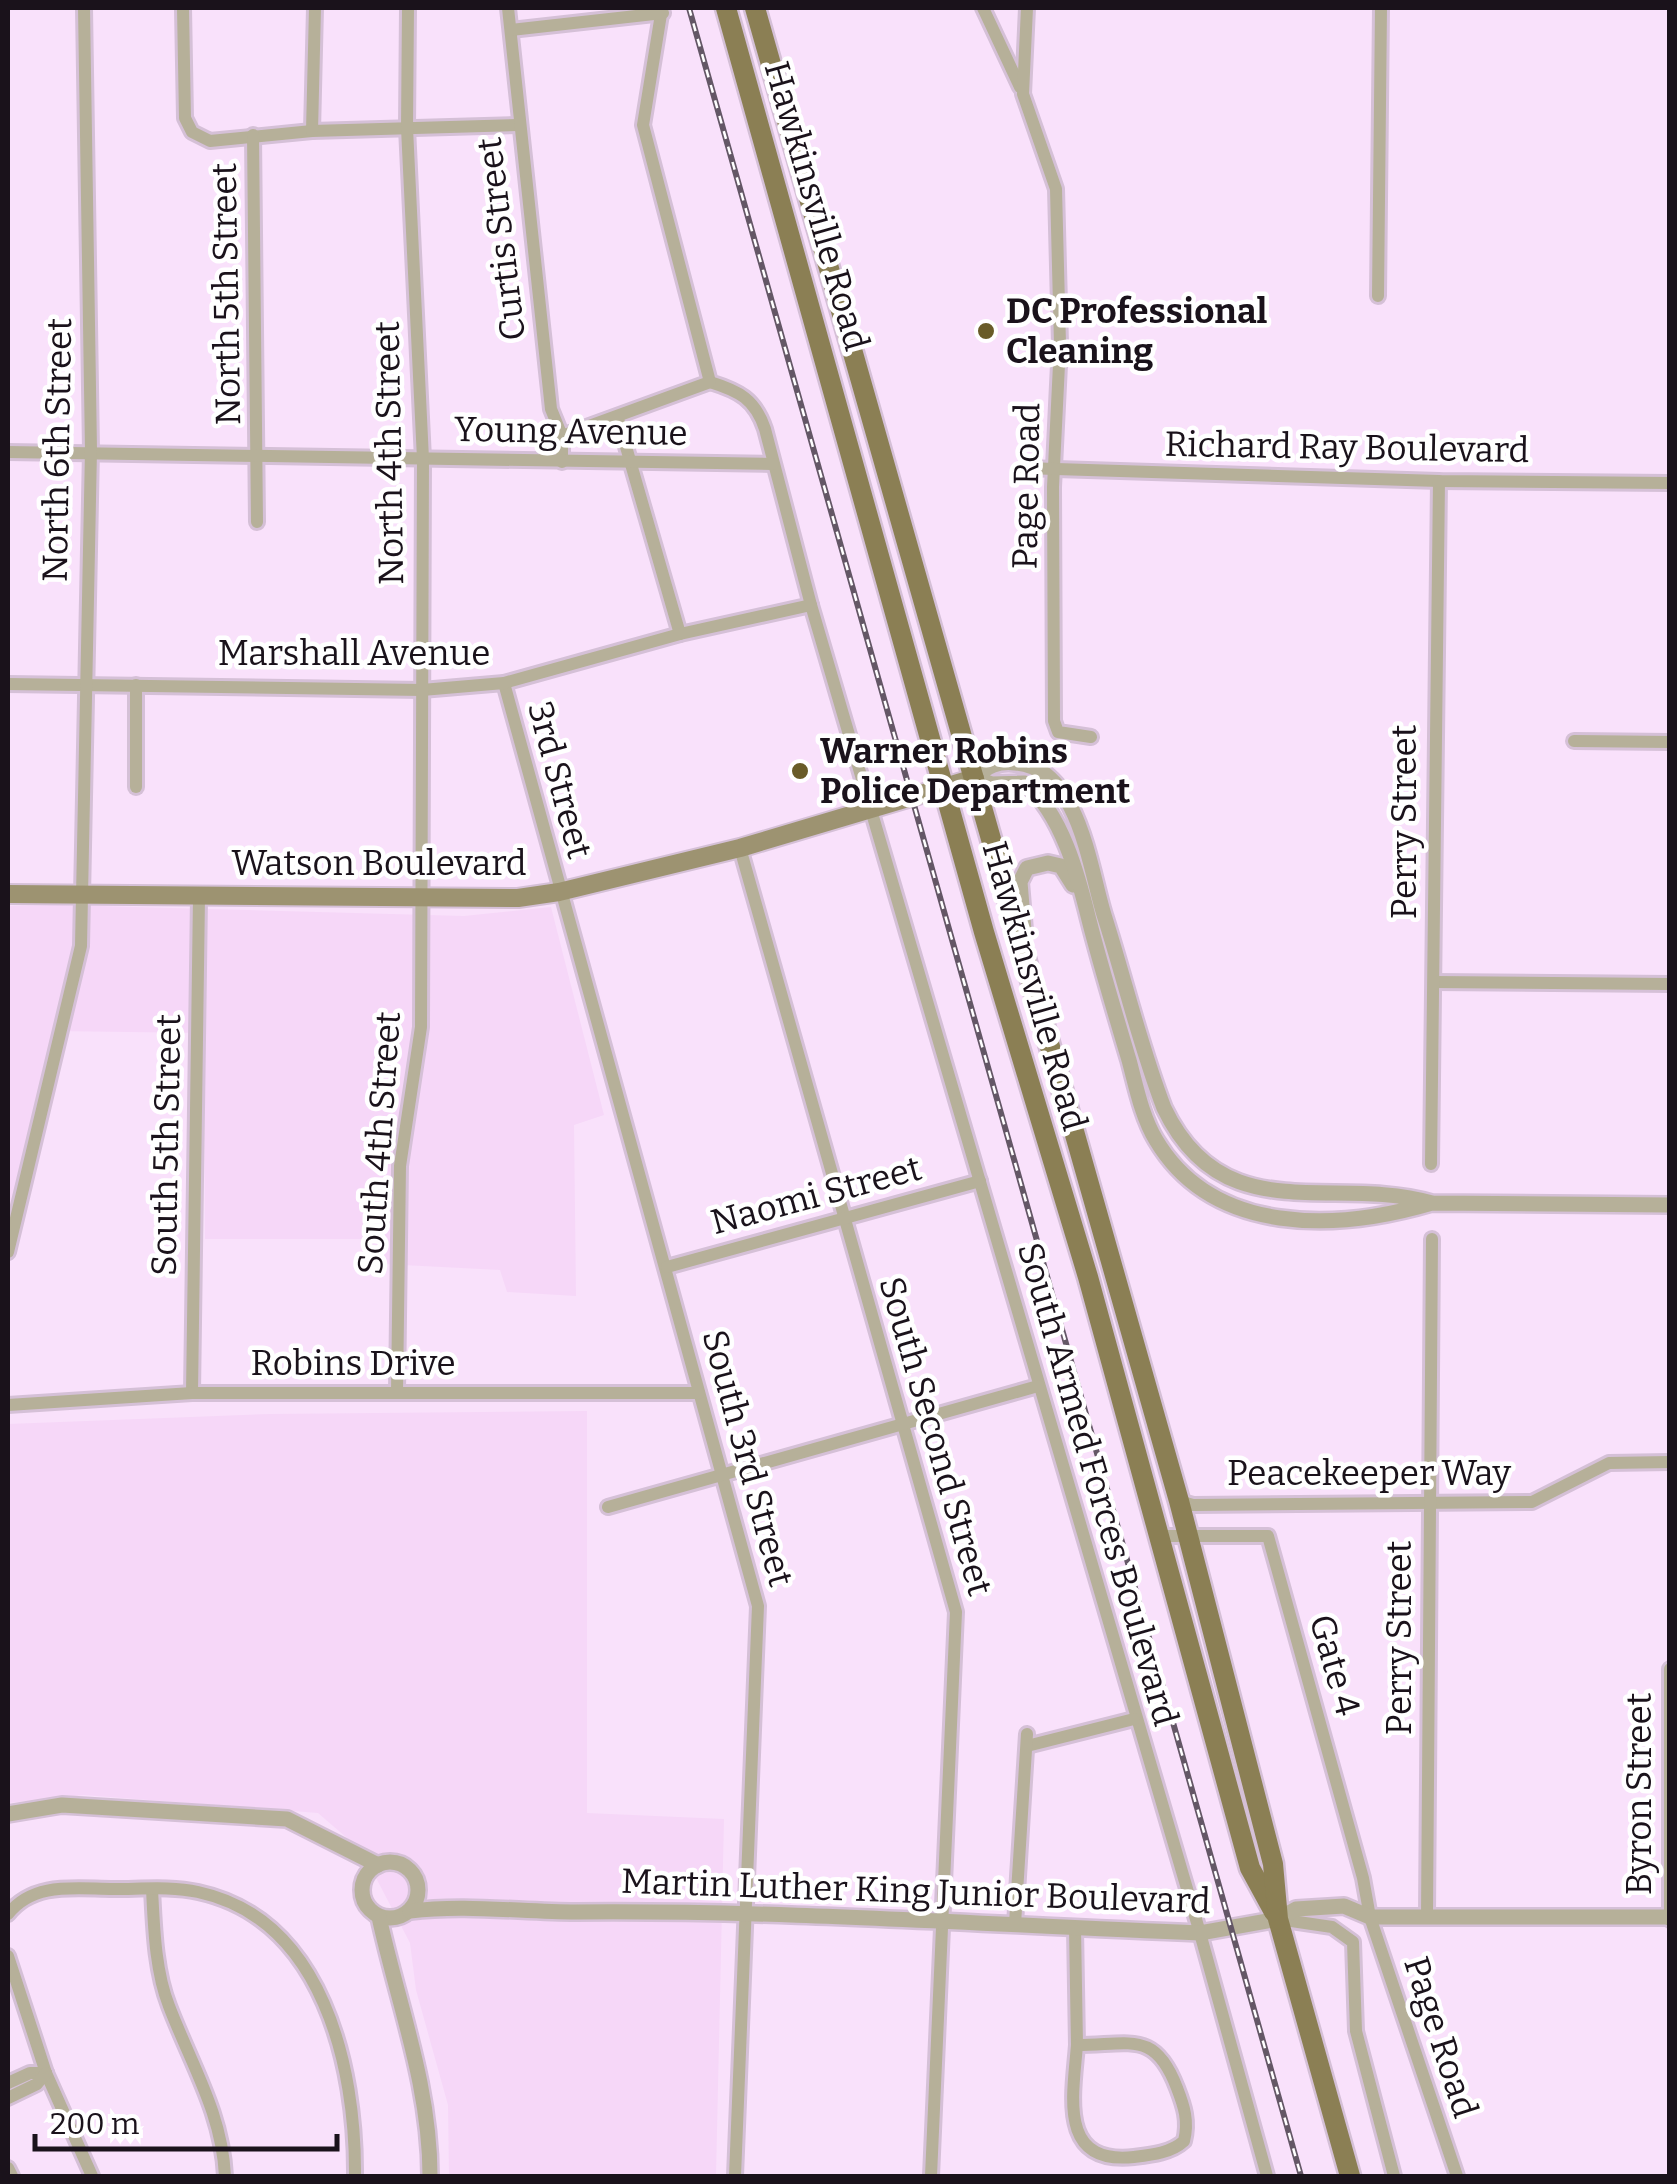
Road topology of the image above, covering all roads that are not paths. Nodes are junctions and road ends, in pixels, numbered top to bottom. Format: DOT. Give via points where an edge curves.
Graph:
graph roads {
  1 [pos="84,8"];
  2 [pos="183,8"];
  3 [pos="315,8"];
  4 [pos="408,8"];
  5 [pos="508,8"];
  6 [pos="726,8"];
  7 [pos="755,8"];
  8 [pos="983,8"];
  9 [pos="1027,8"];
  10 [pos="1381,8"];
  11 [pos="662,10"];
  12 [pos="511,30"];
  13 [pos="1023,94"];
  14 [pos="518,125"];
  15 [pos="408,128"];
  16 [pos="312,130"];
  17 [pos="253,135"];
  18 [pos="1378,296"];
  19 [pos="710,382"];
  20 [pos="618,419"];
  21 [pos="562,436"];
  22 [pos="91,450"];
  23 [pos="8,452"];
  24 [pos="258,453"];
  25 [pos="423,459"];
  26 [pos="562,462"];
  27 [pos="627,464"];
  28 [pos="773,464"];
  29 [pos="1024,468"];
  30 [pos="1055,469"];
  31 [pos="1439,481"];
  32 [pos="1670,483"];
  33 [pos="257,522"];
  34 [pos="811,606"];
  35 [pos="680,634"];
  36 [pos="504,683"];
  37 [pos="8,684"];
  38 [pos="136,684"];
  39 [pos="83,685"];
  40 [pos="422,690"];
  41 [pos="1091,737"];
  42 [pos="1574,740"];
  43 [pos="1670,742"];
  44 [pos="974,778"];
  45 [pos="136,787"];
  46 [pos="944,787"];
  47 [pos="873,808"];
  48 [pos="740,848"];
  49 [pos="559,892"];
  50 [pos="80,893"];
  51 [pos="8,894"];
  52 [pos="199,897"];
  53 [pos="419,898"];
  54 [pos="1089,920"];
  55 [pos="1434,982"];
  56 [pos="1670,984"];
  57 [pos="1034,988"];
  58 [pos="1430,1164"];
  59 [pos="980,1181"];
  60 [pos="1432,1203"];
  61 [pos="1670,1204"];
  62 [pos="844,1218"];
  63 [pos="1432,1239"];
  64 [pos="8,1252"];
  65 [pos="667,1267"];
  66 [pos="1038,1386"];
  67 [pos="397,1392"];
  68 [pos="192,1393"];
  69 [pos="699,1393"];
  70 [pos="8,1406"];
  71 [pos="903,1424"];
  72 [pos="1670,1462"];
  73 [pos="723,1477"];
  74 [pos="1179,1501"];
  75 [pos="1430,1504"];
  76 [pos="608,1507"];
  77 [pos="1158,1536"];
  78 [pos="1188,1536"];
  79 [pos="1670,1669"];
  80 [pos="1134,1718"];
  81 [pos="8,1814"];
  82 [pos="337,1847"];
  83 [pos="378,1864"];
  84 [pos="363,1880"];
  85 [pos="418,1886"];
  86 [pos="152,1889"];
  87 [pos="455,1906"];
  88 [pos="8,1914"];
  89 [pos="744,1914"];
  90 [pos="395,1915"];
  91 [pos="1427,1916"];
  92 [pos="1370,1917"];
  93 [pos="1669,1918"];
  94 [pos="1278,1919"];
  95 [pos="941,1922"];
  96 [pos="1015,1924"];
  97 [pos="1075,1928"];
  98 [pos="1200,1934"];
  99 [pos="8,1956"];
  100 [pos="1076,2044"];
  101 [pos="46,2073"];
  102 [pos="8,2083"];
  103 [pos="8,2098"];
  104 [pos="8,2168"];
  105 [pos="12,2176"];
  106 [pos="92,2176"];
  107 [pos="225,2176"];
  108 [pos="355,2176"];
  109 [pos="430,2176"];
  110 [pos="735,2176"];
  111 [pos="931,2176"];
  112 [pos="1266,2176"];
  113 [pos="1350,2176"];
  114 [pos="1394,2176"];
  115 [pos="1457,2176"];
  1 -- 22 [label="street, North 6th Street"];
  2 -- 17 [label="street, North 5th Street" via="187,125 210,141"];
  3 -- 16 [label="street"];
  4 -- 15 [label="street, North 4th Street"];
  5 -- 12 [label="street, Curtis Street"];
  6 -- 46 [label="main road, Hawkinsville Road"];
  7 -- 44 [label="main road, Hawkinsville Road"];
  8 -- 13 [label="street, Page Road"];
  9 -- 13 [label="street, Page Road"];
  10 -- 18 [label="street"];
  11 -- 12 [label="street"];
  11 -- 19 [label="street" via="643,125"];
  12 -- 14 [label="street, Curtis Street"];
  13 -- 30 [label="street, Page Road" via="1056,190"];
  14 -- 15 [label="street"];
  14 -- 21 [label="street, Curtis Street" via="551,409"];
  15 -- 16 [label="street"];
  15 -- 25 [label="street, North 4th Street"];
  16 -- 17 [label="street"];
  17 -- 24 [label="street, North 5th Street"];
  19 -- 20 [label="street"];
  19 -- 28 [label="street, South Armed Forces Boulevard" via="758,408"];
  20 -- 21 [label="street"];
  20 -- 27 [label="street"];
  21 -- 26 [label="street, Curtis Street"];
  22 -- 23 [label="street, Young Avenue"];
  22 -- 24 [label="street, Young Avenue"];
  22 -- 39 [label="street, North 6th Street"];
  24 -- 25 [label="street, Young Avenue"];
  24 -- 33 [label="street, North 5th Street"];
  25 -- 26 [label="street, Young Avenue"];
  25 -- 40 [label="street, North 4th Street"];
  26 -- 27 [label="street, Young Avenue"];
  27 -- 28 [label="street, Young Avenue"];
  27 -- 35 [label="street"];
  28 -- 34 [label="street, South Armed Forces Boulevard"];
  29 -- 30 [label="street, Richard Ray Boulevard"];
  30 -- 31 [label="street, Richard Ray Boulevard"];
  30 -- 41 [label="street, Page Road" via="1054,720 1058,732"];
  31 -- 32 [label="street, Richard Ray Boulevard"];
  31 -- 55 [label="street, Perry Street"];
  34 -- 35 [label="street, Marshall Avenue"];
  34 -- 47 [label="street, South Armed Forces Boulevard"];
  35 -- 36 [label="street, Marshall Avenue"];
  36 -- 40 [label="street, Marshall Avenue"];
  36 -- 49 [label="street, 3rd Street"];
  37 -- 39 [label="street, Marshall Avenue"];
  38 -- 39 [label="street, Marshall Avenue"];
  38 -- 40 [label="street, Marshall Avenue"];
  38 -- 45 [label="street"];
  39 -- 50 [label="street, North 6th Street"];
  40 -- 53 [label="street, North 4th Street"];
  42 -- 43 [label="street"];
  44 -- 46 [label="main road, Watson Boulevard"];
  44 -- 54 [label="street, Watson Boulevard" via="1025,783 1036,792 1067,850"];
  44 -- 57 [label="main road, Hawkinsville Road"];
  44 -- 60 [label="street, Watson Boulevard" via="988,766 1023,763 1060,791 1091,857 1154,1080 1192,1151 1239,1181 1287,1193 1402,1194"];
  46 -- 47 [label="main road, Watson Boulevard"];
  46 -- 77 [label="main road, Hawkinsville Road"];
  47 -- 48 [label="main road, Watson Boulevard"];
  47 -- 59 [label="street, South Armed Forces Boulevard"];
  48 -- 49 [label="main road, Watson Boulevard"];
  48 -- 62 [label="street, South Second Street"];
  49 -- 53 [label="main road, Watson Boulevard"];
  49 -- 65 [label="street, South 3rd Street"];
  50 -- 51 [label="main road, Watson Boulevard"];
  50 -- 52 [label="main road, Watson Boulevard"];
  50 -- 64 [label="street, North 6th Street" via="78,966"];
  52 -- 53 [label="main road, Watson Boulevard"];
  52 -- 68 [label="street, South 5th Street"];
  53 -- 67 [label="street, South 4th Street" via="421,1027 400,1166"];
  54 -- 57 [label="street" via="1061,866 1027,868 1020,891"];
  54 -- 60 [label="street, Watson Boulevard" via="1150,1124 1185,1177 1233,1208 1285,1220"];
  55 -- 56 [label="street"];
  55 -- 58 [label="street, Perry Street"];
  57 -- 74 [label="main road, Hawkinsville Road"];
  59 -- 62 [label="street, Naomi Street"];
  59 -- 66 [label="street, South Armed Forces Boulevard"];
  60 -- 61 [label="street, Watson Boulevard"];
  62 -- 65 [label="street, Naomi Street"];
  62 -- 71 [label="street, South Second Street"];
  63 -- 75 [label="street, Perry Street"];
  65 -- 69 [label="street, South 3rd Street"];
  66 -- 71 [label="street"];
  66 -- 80 [label="street, South Armed Forces Boulevard"];
  67 -- 68 [label="street, Robins Drive"];
  67 -- 69 [label="street, Robins Drive"];
  68 -- 70 [label="street, Robins Drive"];
  69 -- 73 [label="street, South 3rd Street"];
  71 -- 73 [label="street"];
  71 -- 95 [label="street, South Second Street" via="956,1612"];
  72 -- 75 [label="street, Peacekeeper Way" via="1609,1463 1532,1502"];
  73 -- 76 [label="street"];
  73 -- 89 [label="street, South 3rd Street" via="758,1606"];
  74 -- 75 [label="street, Peacekeeper Way"];
  74 -- 78 [label="main road, Hawkinsville Road"];
  75 -- 91 [label="street, Perry Street"];
  77 -- 78 [label="street, Gate 4"];
  77 -- 94 [label="main road, Hawkinsville Road" via="1250,1868"];
  78 -- 92 [label="street, Gate 4" via="1268,1536"];
  78 -- 94 [label="main road, Hawkinsville Road" via="1272,1864"];
  79 -- 93 [label="street, Byron Street"];
  80 -- 96 [label="street" via="1027,1740"];
  80 -- 98 [label="street, South Armed Forces Boulevard"];
  81 -- 82 [label="street" via="62,1806 287,1820"];
  82 -- 83 [label="street"];
  82 -- 84 [label="street"];
  83 -- 84 [label="street"];
  83 -- 85 [label="street" via="403,1866"];
  84 -- 90 [label="street" via="366,1906"];
  85 -- 87 [label="street, Martin Luther King Junior Boulevard"];
  85 -- 90 [label="street"];
  86 -- 88 [label="street" via="52,1889 18,1900"];
  86 -- 107 [label="street" via="168,2004 216,2115"];
  86 -- 108 [label="street" via="197,1891 230,1902 283,1937 307,1969 330,2017 352,2101"];
  87 -- 89 [label="street, Martin Luther King Junior Boulevard"];
  87 -- 90 [label="street, Martin Luther King Junior Boulevard"];
  89 -- 95 [label="street, Martin Luther King Junior Boulevard"];
  89 -- 110 [label="street, South 3rd Street"];
  90 -- 109 [label="street" via="390,1958 423,2083"];
  91 -- 92 [label="street, Martin Luther King Junior Boulevard"];
  91 -- 93 [label="street, Martin Luther King Junior Boulevard"];
  92 -- 94 [label="street, Martin Luther King Junior Boulevard" via="1344,1906 1296,1909"];
  92 -- 115 [label="street, Page Road"];
  94 -- 98 [label="street, Martin Luther King Junior Boulevard"];
  94 -- 113 [label="main road, Hawkinsville Road"];
  94 -- 114 [label="street" via="1332,1927 1353,1942 1356,2031"];
  95 -- 96 [label="street, Martin Luther King Junior Boulevard"];
  95 -- 111 [label="street, South Second Street"];
  96 -- 97 [label="street, Martin Luther King Junior Boulevard"];
  97 -- 98 [label="street, Martin Luther King Junior Boulevard"];
  97 -- 100 [label="street"];
  98 -- 112 [label="street, South Armed Forces Boulevard"];
  99 -- 101 [label="street"];
  100 -- 100 [label="street" via="1074,2112 1085,2146 1128,2158 1168,2151 1184,2140 1188,2124 1164,2056 1152,2046"];
  101 -- 102 [label="street"];
  101 -- 103 [label="street"];
  101 -- 106 [label="street"];
  104 -- 105 [label="street"];
}
